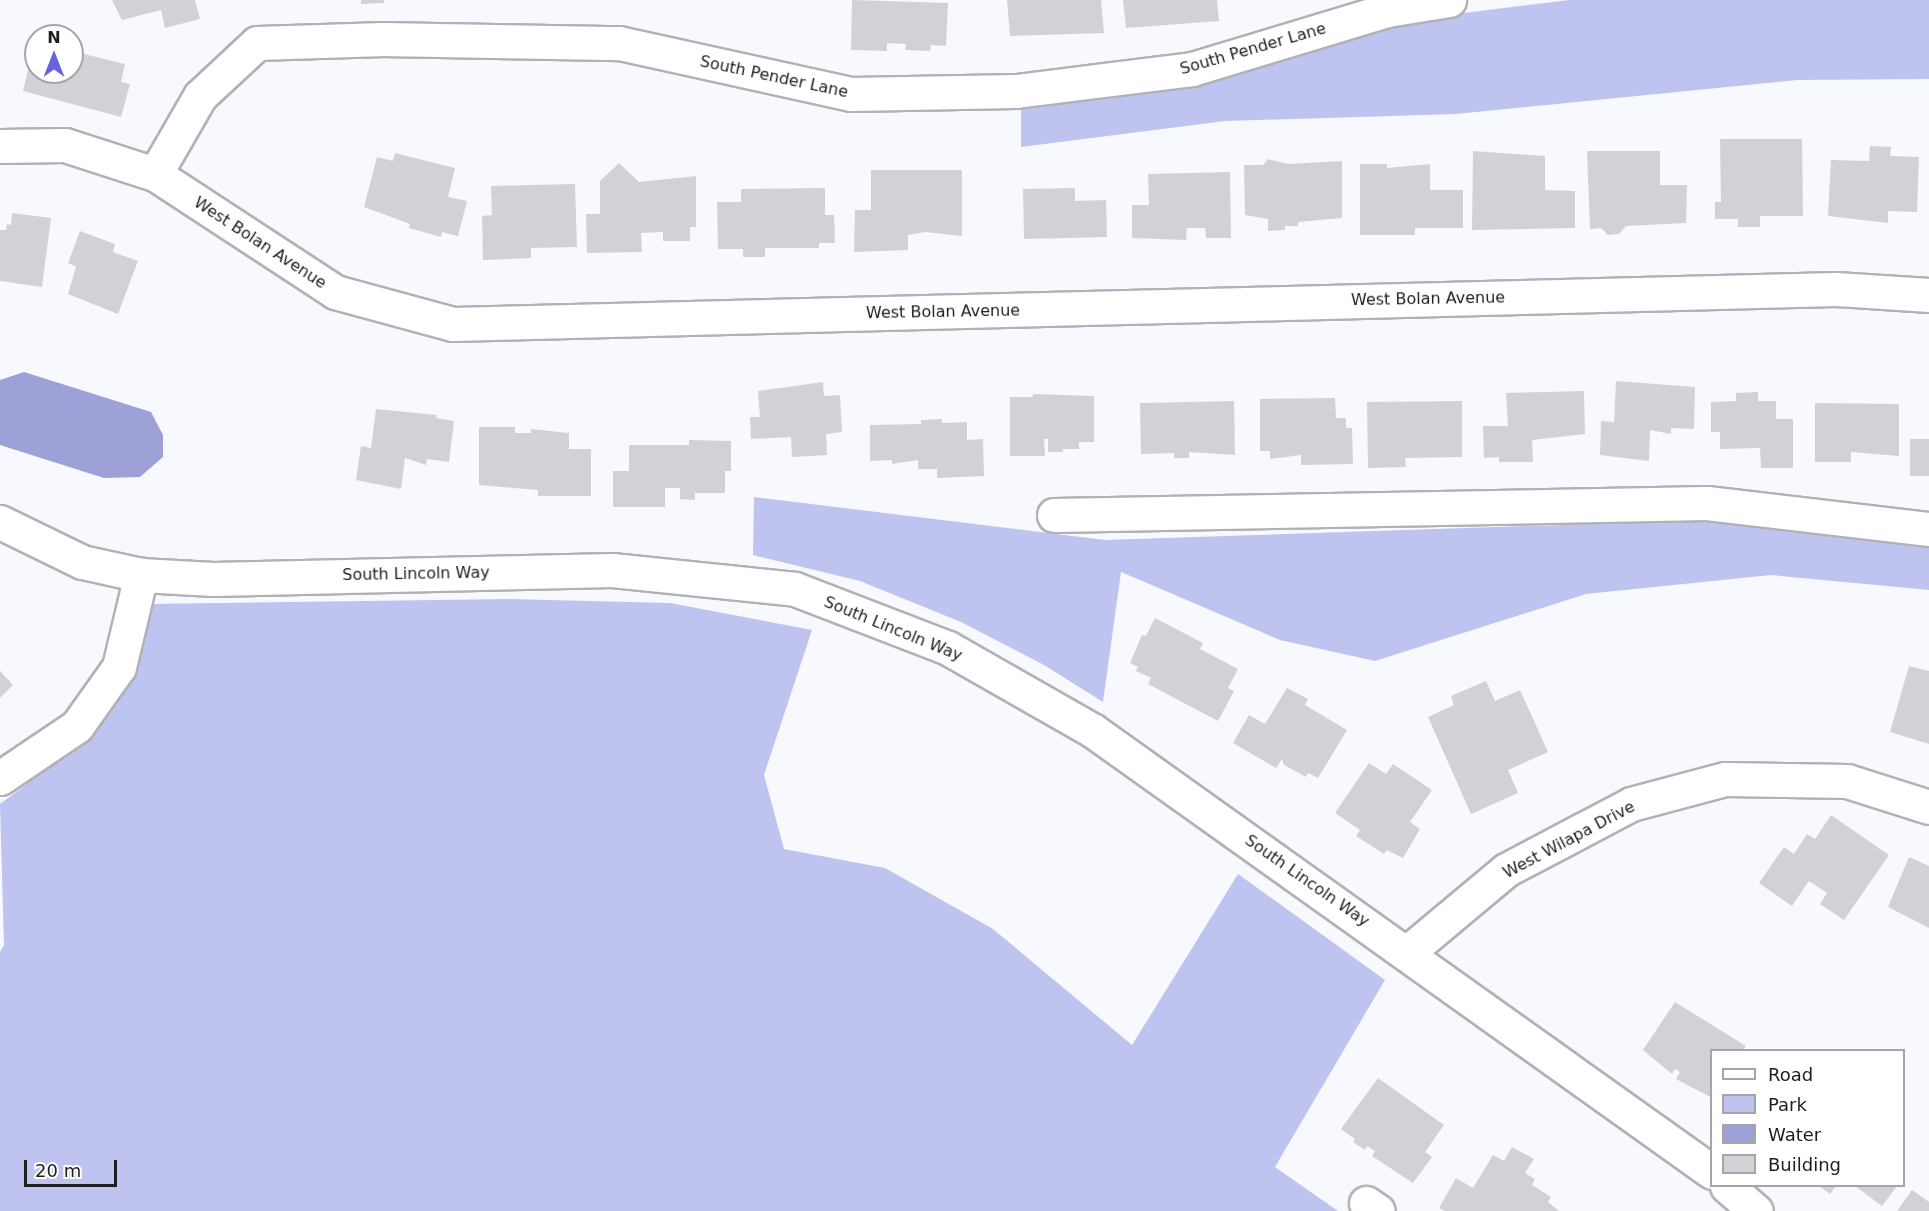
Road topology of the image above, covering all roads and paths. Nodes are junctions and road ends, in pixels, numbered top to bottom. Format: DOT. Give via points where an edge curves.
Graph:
graph roads {
  1 [pos="1449,0"];
  2 [pos="0,146"];
  3 [pos="155,174"];
  4 [pos="1929,295"];
  5 [pos="1054,515"];
  6 [pos="0,522"];
  7 [pos="1929,529"];
  8 [pos="141,575"];
  9 [pos="0,778"];
  10 [pos="1929,807"];
  11 [pos="1408,952"];
  12 [pos="1710,1171"];
  13 [pos="1729,1187"];
  14 [pos="1756,1211"];
  1 -- 3 [label="street, South Pender Lane" via="1387,10 1192,69 1016,91 851,94 619,43 384,39 257,43 200,96"];
  2 -- 3 [label="street, West Bolan Avenue" via="65,145"];
  3 -- 4 [label="street, West Bolan Avenue" via="334,292 453,324 1836,289"];
  5 -- 7 [label="street" via="1707,503"];
  6 -- 8 [label="street, South Lincoln Way" via="82,562"];
  8 -- 9 [label="street" via="119,667 77,726"];
  8 -- 11 [label="street, South Lincoln Way" via="213,579 612,570 795,589 948,648 1092,730"];
  10 -- 11 [label="street, West Wilapa Drive" via="1846,781 1725,779 1631,804 1506,870"];
  11 -- 12 [label="street, South Lincoln Way"];
  13 -- 14 [label="street"];
}
